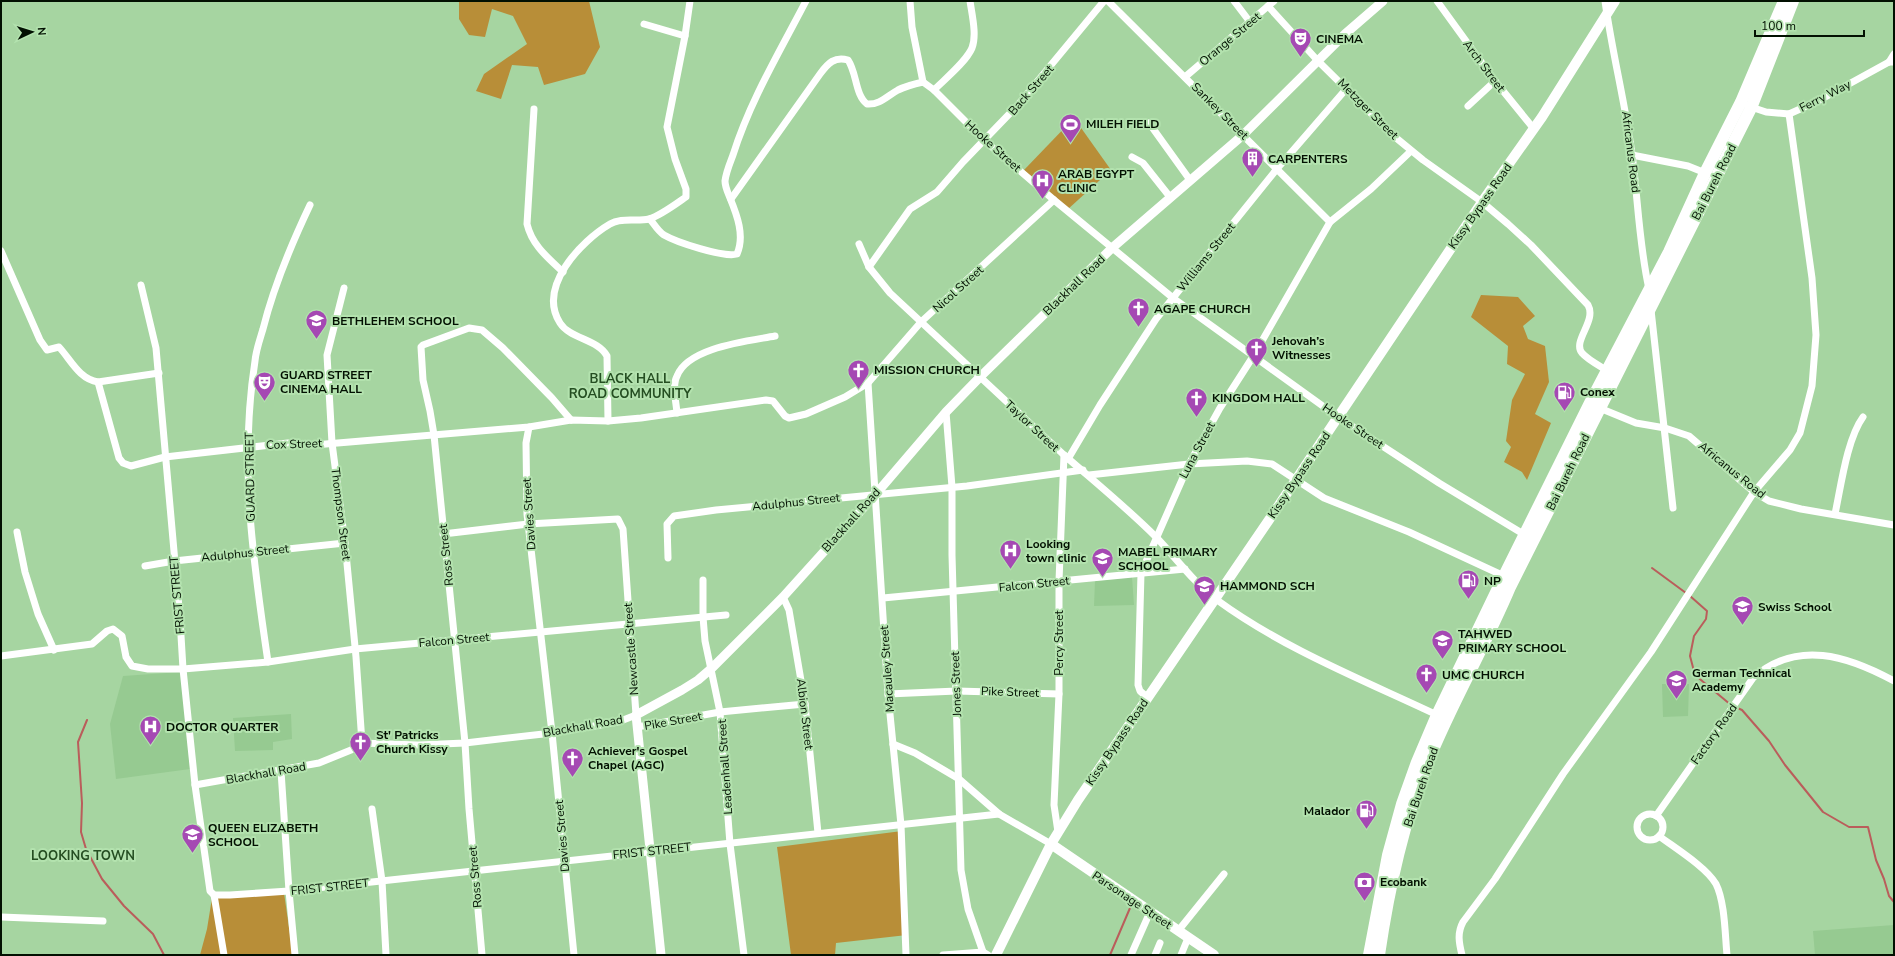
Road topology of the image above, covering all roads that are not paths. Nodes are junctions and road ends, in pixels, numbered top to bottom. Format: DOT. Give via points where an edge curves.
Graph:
graph roads {
  1 [pos="690,1"];
  2 [pos="806,1"];
  3 [pos="910,1"];
  4 [pos="970,1"];
  5 [pos="1104,1"];
  6 [pos="1108,1"];
  7 [pos="1234,1"];
  8 [pos="1274,1"];
  9 [pos="1383,1"];
  10 [pos="1437,1"];
  11 [pos="1605,1"];
  12 [pos="1615,1"];
  13 [pos="1784,1"];
  14 [pos="1793,1"];
  15 [pos="1268,6"];
  16 [pos="1607,14"];
  17 [pos="1250,22"];
  18 [pos="644,24"];
  19 [pos="686,36"];
  20 [pos="1894,54"];
  21 [pos="1318,61"];
  22 [pos="1891,62"];
  23 [pos="1185,77"];
  24 [pos="1495,81"];
  25 [pos="923,82"];
  26 [pos="1347,88"];
  27 [pos="934,90"];
  28 [pos="1746,105"];
  29 [pos="1468,106"];
  30 [pos="534,109"];
  31 [pos="1789,114"];
  32 [pos="1149,123"];
  33 [pos="1534,129"];
  34 [pos="1243,134"];
  35 [pos="985,140"];
  36 [pos="1411,151"];
  37 [pos="1632,155"];
  38 [pos="1132,157"];
  39 [pos="1276,170"];
  40 [pos="1710,176"];
  41 [pos="1190,180"];
  42 [pos="1170,197"];
  43 [pos="731,200"];
  44 [pos="1054,200"];
  45 [pos="1480,201"];
  46 [pos="310,205"];
  47 [pos="650,219"];
  48 [pos="1330,222"];
  49 [pos="859,244"];
  50 [pos="1112,248"];
  51 [pos="1,251"];
  52 [pos="870,267"];
  53 [pos="563,272"];
  54 [pos="141,285"];
  55 [pos="344,288"];
  56 [pos="1649,290"];
  57 [pos="1173,298"];
  58 [pos="1651,308"];
  59 [pos="921,322"];
  60 [pos="775,336"];
  61 [pos="1254,355"];
  62 [pos="1608,371"];
  63 [pos="159,373"];
  64 [pos="980,377"];
  65 [pos="98,382"];
  66 [pos="868,383"];
  67 [pos="1595,406"];
  68 [pos="946,412"];
  69 [pos="677,413"];
  70 [pos="1338,417"];
  71 [pos="1863,417"];
  72 [pos="571,420"];
  73 [pos="608,421"];
  74 [pos="530,427"];
  75 [pos="1665,428"];
  76 [pos="434,435"];
  77 [pos="332,443"];
  78 [pos="246,447"];
  79 [pos="165,457"];
  80 [pos="1066,457"];
  81 [pos="1189,464"];
  82 [pos="1083,470"];
  83 [pos="1063,473"];
  84 [pos="1089,475"];
  85 [pos="1296,480"];
  86 [pos="952,487"];
  87 [pos="1754,492"];
  88 [pos="875,495"];
  89 [pos="1673,508"];
  90 [pos="1835,514"];
  91 [pos="528,524"];
  92 [pos="1894,525"];
  93 [pos="17,532"];
  94 [pos="444,534"];
  95 [pos="1525,535"];
  96 [pos="1156,537"];
  97 [pos="345,543"];
  98 [pos="252,552"];
  99 [pos="668,558"];
  100 [pos="174,560"];
  101 [pos="145,566"];
  102 [pos="1185,569"];
  103 [pos="1140,573"];
  104 [pos="1504,576"];
  105 [pos="703,580"];
  106 [pos="1059,581"];
  107 [pos="953,592"];
  108 [pos="783,596"];
  109 [pos="883,598"];
  110 [pos="1216,599"];
  111 [pos="726,615"];
  112 [pos="703,617"];
  113 [pos="629,623"];
  114 [pos="541,633"];
  115 [pos="454,639"];
  116 [pos="356,649"];
  117 [pos="54,650"];
  118 [pos="1,656"];
  119 [pos="268,662"];
  120 [pos="712,668"];
  121 [pos="183,669"];
  122 [pos="1894,681"];
  123 [pos="957,691"];
  124 [pos="888,694"];
  125 [pos="1059,694"];
  126 [pos="1148,698"];
  127 [pos="805,704"];
  128 [pos="720,712"];
  129 [pos="636,715"];
  130 [pos="1437,715"];
  131 [pos="637,727"];
  132 [pos="552,733"];
  133 [pos="362,743"];
  134 [pos="465,743"];
  135 [pos="893,744"];
  136 [pos="281,771"];
  137 [pos="959,779"];
  138 [pos="195,785"];
  139 [pos="372,810"];
  140 [pos="999,814"];
  141 [pos="1656,816"];
  142 [pos="961,818"];
  143 [pos="901,825"];
  144 [pos="1058,832"];
  145 [pos="818,833"];
  146 [pos="1659,836"];
  147 [pos="730,844"];
  148 [pos="1051,844"];
  149 [pos="650,851"];
  150 [pos="564,860"];
  151 [pos="475,871"];
  152 [pos="1224,874"];
  153 [pos="382,881"];
  154 [pos="289,891"];
  155 [pos="214,894"];
  156 [pos="1150,912"];
  157 [pos="1,916"];
  158 [pos="103,921"];
  159 [pos="1178,931"];
  160 [pos="1188,938"];
  161 [pos="1160,943"];
  162 [pos="985,954"];
  163 [pos="224,955"];
  164 [pos="295,955"];
  165 [pos="386,955"];
  166 [pos="482,955"];
  167 [pos="574,955"];
  168 [pos="661,955"];
  169 [pos="744,955"];
  170 [pos="906,955"];
  171 [pos="943,955"];
  172 [pos="996,955"];
  173 [pos="1131,955"];
  174 [pos="1155,955"];
  175 [pos="1181,955"];
  176 [pos="1214,955"];
  177 [pos="1369,955"];
  178 [pos="1379,955"];
  179 [pos="1462,955"];
  180 [pos="1727,955"];
  1 -- 19 [label="street"];
  2 -- 43 [label="street" via="737,141 725,182"];
  3 -- 25 [label="street" via="912,27"];
  4 -- 27 [label="street" via="974,38 972,48"];
  5 -- 35 [label="street, Back Street" via="1046,74"];
  6 -- 23 [label="street, Sankey Street"];
  7 -- 17 [label="street"];
  8 -- 15 [label="street, Orange Street"];
  9 -- 21 [label="street, Blackhall Road"];
  10 -- 24 [label="street, Arch Street"];
  11 -- 16 [label="street, Africanus Road"];
  12 -- 16 [label="main road, Kissy Bypass Road"];
  13 -- 28 [label="highway"];
  14 -- 28 [label="highway, Bai Bureh Road"];
  15 -- 17 [label="street, Orange Street"];
  15 -- 21 [label="street, Metzger Street"];
  16 -- 33 [label="main road, Kissy Bypass Road"];
  16 -- 37 [label="street, Africanus Road" via="1625,104"];
  17 -- 23 [label="street, Orange Street"];
  18 -- 19 [label="street"];
  19 -- 47 [label="street" via="667,127 687,194"];
  20 -- 22 [label="street"];
  21 -- 26 [label="street, Metzger Street"];
  21 -- 34 [label="street, Blackhall Road"];
  22 -- 31 [label="street, Ferry Way"];
  23 -- 34 [label="street, Sankey Street"];
  24 -- 29 [label="street"];
  24 -- 33 [label="street, Arch Street"];
  25 -- 27 [label="street, Hooke Street"];
  25 -- 43 [label="street" via="906,87 881,102 867,104 863,101 848,60 834,60 820,74"];
  26 -- 36 [label="street, Metzger Street"];
  26 -- 39 [label="street, Williams Street"];
  27 -- 35 [label="street, Hooke Street"];
  28 -- 31 [label="street, Ferry Way" via="1775,114"];
  28 -- 40 [label="highway, Bai Bureh Road"];
  30 -- 53 [label="street" via="527,224 534,242"];
  31 -- 87 [label="street" via="1815,303 1814,361 1807,410 1800,432 1790,450"];
  32 -- 41 [label="street"];
  33 -- 45 [label="main road, Kissy Bypass Road"];
  34 -- 39 [label="street, Sankey Street"];
  34 -- 41 [label="street, Blackhall Road"];
  35 -- 44 [label="street, Hooke Street"];
  35 -- 52 [label="street, Back Street" via="937,192 910,209"];
  36 -- 45 [label="street, Metzger Street"];
  36 -- 48 [label="street" via="1371,189"];
  37 -- 40 [label="street" via="1688,166"];
  37 -- 56 [label="street, Africanus Road" via="1644,267"];
  38 -- 42 [label="street" via="1143,163"];
  39 -- 48 [label="street, Sankey Street"];
  39 -- 57 [label="street, Williams Street"];
  40 -- 56 [label="highway"];
  40 -- 58 [label="highway, Bai Bureh Road"];
  41 -- 42 [label="street, Blackhall Road"];
  42 -- 50 [label="street, Blackhall Road"];
  43 -- 47 [label="street" via="740,227 738,252 734,255 682,243 660,232"];
  44 -- 50 [label="street, Hooke Street"];
  44 -- 59 [label="street, Nicol Street"];
  45 -- 62 [label="street, Metzger Street" via="1531,245 1588,305 1590,317 1580,349 1583,354"];
  45 -- 70 [label="main road, Kissy Bypass Road"];
  46 -- 78 [label="street, GUARD STREET" via="292,243 255,360"];
  47 -- 53 [label="street" via="611,223 585,242 572,256"];
  48 -- 61 [label="street, Luna Street"];
  49 -- 52 [label="street, Taylor Street"];
  50 -- 57 [label="street, Hooke Street"];
  50 -- 64 [label="street, Blackhall Road"];
  51 -- 65 [label="street" via="44,345 48,350 59,347 85,378"];
  52 -- 59 [label="street, Taylor Street" via="890,293"];
  53 -- 73 [label="street" via="554,297 557,316 560,324 566,329 601,349 606,356"];
  54 -- 63 [label="street, FRIST STREET" via="156,348"];
  55 -- 77 [label="street, Thompson Street" via="327,355"];
  56 -- 62 [label="highway"];
  57 -- 61 [label="street, Hooke Street"];
  57 -- 80 [label="street, Williams Street" via="1136,349"];
  58 -- 67 [label="highway, Bai Bureh Road"];
  58 -- 75 [label="street"];
  59 -- 64 [label="street, Taylor Street"];
  59 -- 66 [label="street, Nicol Street"];
  60 -- 69 [label="street" via="713,348 697,356 678,372 676,377"];
  61 -- 70 [label="street, Hooke Street"];
  61 -- 81 [label="street, Luna Street" via="1220,408"];
  62 -- 67 [label="highway"];
  63 -- 65 [label="street"];
  63 -- 79 [label="street, FRIST STREET"];
  64 -- 68 [label="street, Blackhall Road"];
  64 -- 80 [label="street, Taylor Street"];
  65 -- 79 [label="street, Cox Street" via="121,461 131,466"];
  66 -- 69 [label="street" via="829,405 796,417 785,416 773,401 766,400"];
  66 -- 88 [label="street, Macauley Street"];
  67 -- 75 [label="street, Africanus Road" via="1636,424"];
  67 -- 95 [label="highway"];
  67 -- 178 [label="highway, Bai Bureh Road" via="1424,769 1396,864"];
  68 -- 86 [label="street, Jones Street"];
  68 -- 88 [label="street, Blackhall Road"];
  69 -- 73 [label="street"];
  70 -- 85 [label="main road, Kissy Bypass Road"];
  70 -- 95 [label="street, Hooke Street"];
  71 -- 90 [label="street" via="1850,447"];
  72 -- 73 [label="street"];
  72 -- 74 [label="street"];
  72 -- 76 [label="street, Ross Street" via="489,335 482,330 469,328 423,344 421,347 421,365"];
  74 -- 76 [label="street, Cox Street"];
  74 -- 91 [label="street, Davies Street" via="526,443"];
  75 -- 87 [label="street, Africanus Road" via="1689,436"];
  75 -- 89 [label="street"];
  76 -- 77 [label="street, Cox Street"];
  76 -- 94 [label="street, Ross Street"];
  77 -- 78 [label="street, Cox Street" via="288,443"];
  77 -- 97 [label="street, Thompson Street"];
  78 -- 79 [label="street, Cox Street"];
  78 -- 98 [label="street, GUARD STREET"];
  79 -- 100 [label="street, FRIST STREET"];
  80 -- 82 [label="street, Taylor Street"];
  80 -- 83 [label="street, Percy Street"];
  81 -- 84 [label="street"];
  81 -- 85 [label="street" via="1262,461 1278,467"];
  81 -- 96 [label="street, Luna Street"];
  82 -- 83 [label="street, Adulphus Street"];
  82 -- 84 [label="street, Taylor Street"];
  83 -- 86 [label="street, Adulphus Street" via="1008,482"];
  83 -- 106 [label="street, Percy Street"];
  84 -- 96 [label="street, Taylor Street"];
  85 -- 104 [label="street" via="1324,498 1409,532"];
  85 -- 110 [label="main road, Kissy Bypass Road"];
  86 -- 88 [label="street, Adulphus Street"];
  86 -- 107 [label="street, Jones Street"];
  87 -- 90 [label="street, Africanus Road" via="1769,501 1785,506"];
  87 -- 179 [label="street" via="1651,652 1563,774 1495,879 1463,922 1459,938"];
  88 -- 99 [label="street, Adulphus Street" via="674,516 667,524"];
  88 -- 108 [label="street, Blackhall Road"];
  88 -- 109 [label="street, Macauley Street"];
  90 -- 92 [label="street, Africanus Road"];
  91 -- 94 [label="street, Newcastle Street"];
  91 -- 113 [label="street, Newcastle Street" via="618,519 623,529"];
  91 -- 114 [label="street, Davies Street"];
  93 -- 117 [label="street" via="25,572 38,614"];
  94 -- 115 [label="street, Ross Street"];
  95 -- 104 [label="highway"];
  96 -- 102 [label="street, Taylor Street"];
  96 -- 103 [label="street, Luna Street"];
  97 -- 98 [label="street, Adulphus Street"];
  97 -- 116 [label="street, Thompson Street"];
  98 -- 100 [label="street, Adulphus Street"];
  98 -- 119 [label="street, GUARD STREET"];
  100 -- 101 [label="street, Adulphus Street"];
  100 -- 121 [label="street, FRIST STREET"];
  102 -- 103 [label="street, Falcon Street"];
  102 -- 110 [label="street, Taylor Street"];
  103 -- 106 [label="street, Falcon Street"];
  103 -- 126 [label="street, Luna Street" via="1138,685 1140,691"];
  104 -- 130 [label="highway"];
  105 -- 112 [label="street, Leadenhall Street"];
  106 -- 107 [label="street, Falcon Street"];
  106 -- 125 [label="street, Percy Street"];
  107 -- 109 [label="street, Falcon Street"];
  107 -- 123 [label="street, Jones Street"];
  108 -- 120 [label="street, Blackhall Road"];
  108 -- 127 [label="street, Albion Street" via="789,610"];
  109 -- 124 [label="street, Macauley Street"];
  110 -- 126 [label="main road, Kissy Bypass Road"];
  110 -- 130 [label="street, Taylor Street" via="1250,623 1278,638"];
  111 -- 112 [label="street, Falcon Street"];
  112 -- 113 [label="street, Falcon Street"];
  112 -- 120 [label="street, Leadenhall Street" via="705,641"];
  113 -- 114 [label="street, Falcon Street"];
  113 -- 129 [label="street, Newcastle Street"];
  114 -- 115 [label="street, Falcon Street"];
  114 -- 132 [label="street, Davies Street"];
  115 -- 116 [label="street, Falcon Street"];
  115 -- 134 [label="street, Ross Street"];
  116 -- 119 [label="street, Falcon Street"];
  116 -- 133 [label="street, Thompson Street"];
  117 -- 118 [label="street"];
  117 -- 121 [label="street, Falcon Street" via="92,644 113,629 122,636 126,657 132,666 148,670"];
  119 -- 121 [label="street, Falcon Street"];
  120 -- 128 [label="street, Leadenhall Street"];
  120 -- 129 [label="street, Blackhall Road" via="682,690"];
  121 -- 138 [label="street, FRIST STREET"];
  122 -- 141 [label="street, Factory Road" via="1855,662 1832,657 1804,655 1782,659 1766,666 1753,678"];
  123 -- 124 [label="street, Pike Street"];
  123 -- 125 [label="street, Pike Street"];
  123 -- 137 [label="street, Jones Street"];
  124 -- 135 [label="street, Macauley Street"];
  125 -- 144 [label="street, Percy Street" via="1054,805"];
  126 -- 144 [label="main road, Kissy Bypass Road"];
  127 -- 128 [label="street, Pike Street"];
  127 -- 145 [label="street, Albion Street"];
  128 -- 131 [label="street, Pike Street"];
  128 -- 147 [label="street, Leadenhall Street"];
  129 -- 131 [label="street, Newcastle Street"];
  129 -- 132 [label="street, Blackhall Road" via="618,722"];
  130 -- 177 [label="highway" via="1402,804 1385,869"];
  131 -- 149 [label="street, Newcastle Street"];
  132 -- 134 [label="street, Blackhall Road"];
  132 -- 150 [label="street, Davies Street"];
  133 -- 134 [label="street, Blackhall Road" via="418,746"];
  133 -- 136 [label="street, Blackhall Road" via="319,763"];
  134 -- 151 [label="street, Ross Street"];
  135 -- 137 [label="street" via="915,753"];
  135 -- 143 [label="street, Macauley Street"];
  136 -- 138 [label="street, Blackhall Road"];
  136 -- 154 [label="street"];
  137 -- 140 [label="street"];
  137 -- 142 [label="street, Jones Street"];
  138 -- 155 [label="street, FRIST STREET" via="210,891"];
  139 -- 153 [label="street"];
  140 -- 142 [label="street, FRIST STREET"];
  140 -- 148 [label="street"];
  141 -- 146 [label="street" via="1662,825"];
  141 -- 146 [label="street" via="1643,816 1639,819 1637,828 1643,838 1652,840"];
  142 -- 143 [label="street, FRIST STREET"];
  142 -- 162 [label="street, Jones Street" via="963,883 968,909"];
  143 -- 145 [label="street, FRIST STREET"];
  143 -- 170 [label="street, Macauley Street"];
  144 -- 148 [label="main road, Kissy Bypass Road"];
  145 -- 147 [label="street, FRIST STREET"];
  146 -- 180 [label="street" via="1707,873 1716,885 1721,902"];
  147 -- 149 [label="street, FRIST STREET"];
  147 -- 169 [label="street, Leadenhall Street"];
  148 -- 156 [label="main road, Parsonage Street"];
  148 -- 172 [label="main road, Kissy Bypass Road"];
  149 -- 150 [label="street, FRIST STREET"];
  149 -- 168 [label="street, Newcastle Street"];
  150 -- 151 [label="street, FRIST STREET"];
  150 -- 167 [label="street, Davies Street"];
  151 -- 153 [label="street, FRIST STREET"];
  151 -- 166 [label="street, Ross Street"];
  152 -- 159 [label="street"];
  153 -- 154 [label="street, FRIST STREET"];
  153 -- 165 [label="street"];
  154 -- 155 [label="street, FRIST STREET"];
  154 -- 164 [label="street"];
  155 -- 163 [label="street"];
  156 -- 159 [label="main road, Parsonage Street"];
  156 -- 173 [label="street"];
  157 -- 158 [label="street"];
  159 -- 160 [label="main road, Parsonage Street"];
  160 -- 175 [label="street"];
  160 -- 176 [label="main road, Parsonage Street"];
  161 -- 174 [label="street"];
  162 -- 171 [label="street"];
}
